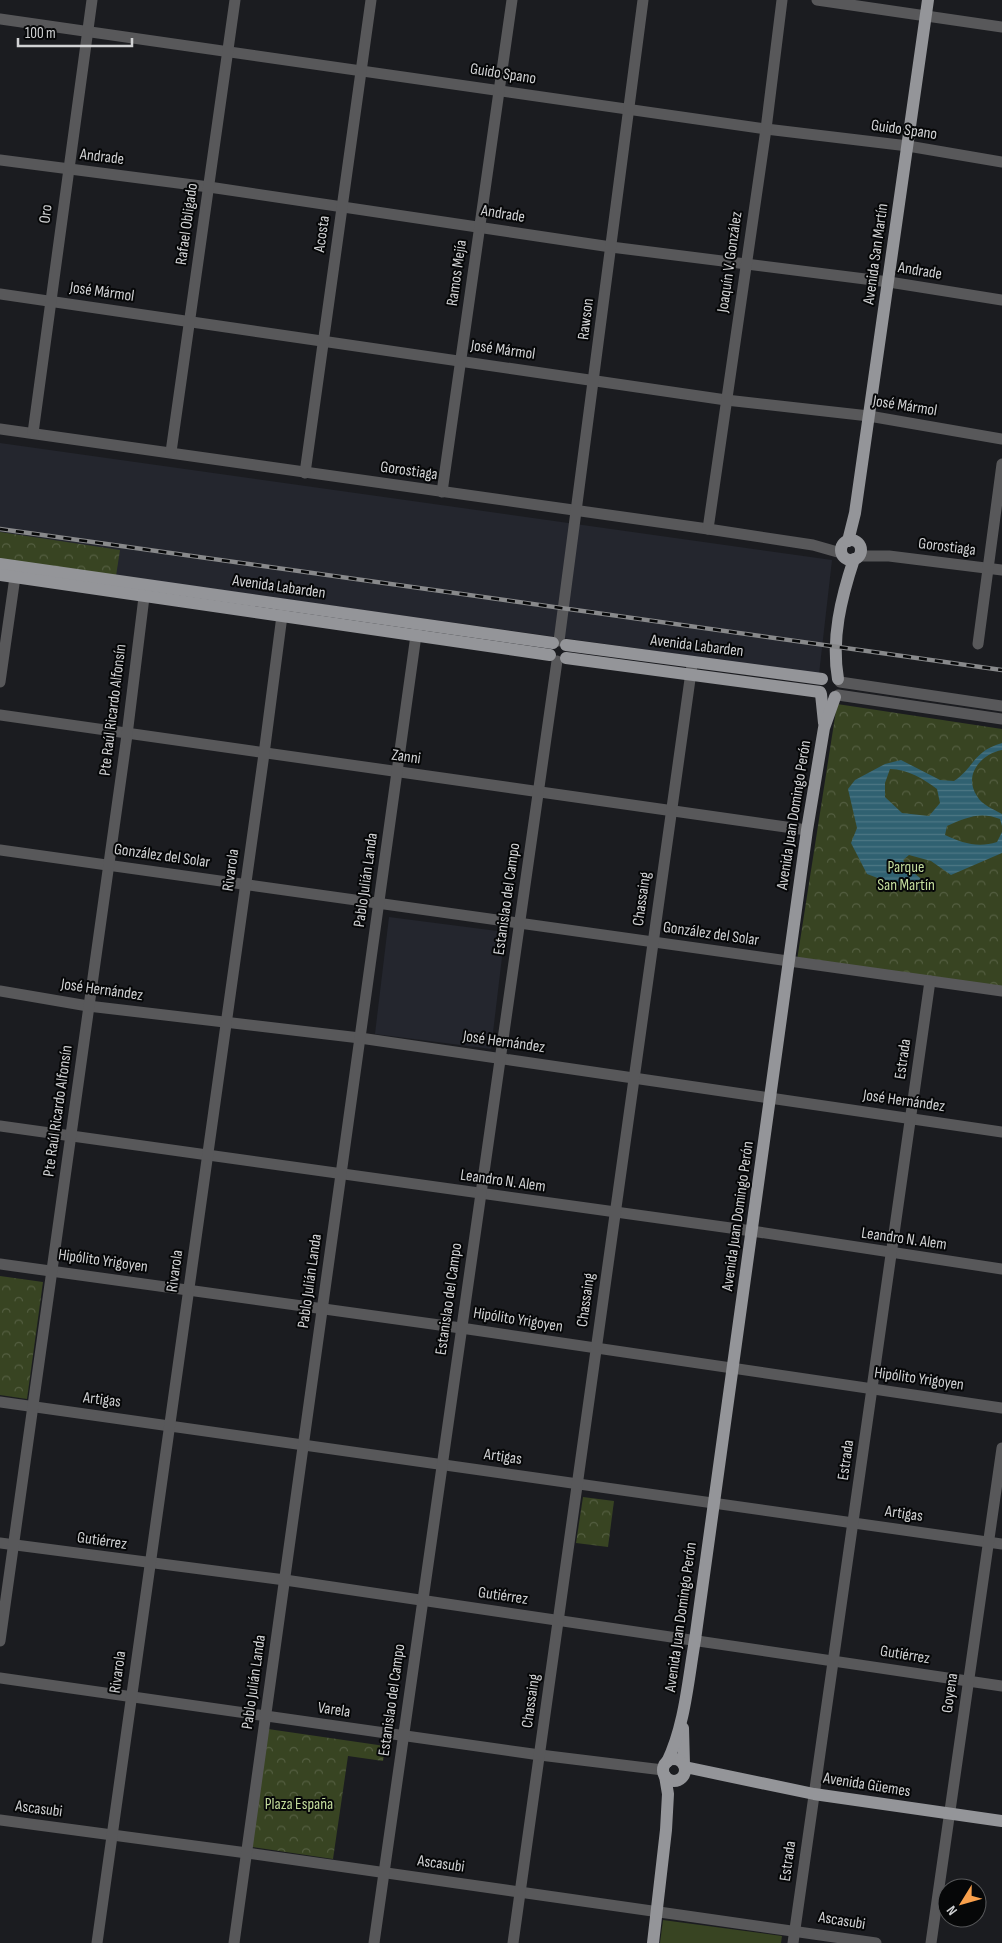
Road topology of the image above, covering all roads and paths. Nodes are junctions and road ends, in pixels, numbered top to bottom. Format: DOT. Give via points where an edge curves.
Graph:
graph roads {
  1 [pos="92,0"];
  2 [pos="236,0"];
  3 [pos="371,0"];
  4 [pos="512,0"];
  5 [pos="643,0"];
  6 [pos="782,0"];
  7 [pos="816,0"];
  8 [pos="928,0"];
  9 [pos="926,15"];
  10 [pos="0,19"];
  11 [pos="1002,26"];
  12 [pos="88,31"];
  13 [pos="228,51"];
  14 [pos="362,70"];
  15 [pos="500,90"];
  16 [pos="627,110"];
  17 [pos="766,129"];
  18 [pos="908,146"];
  19 [pos="0,160"];
  20 [pos="1002,162"];
  21 [pos="69,169"];
  22 [pos="209,187"];
  23 [pos="342,208"];
  24 [pos="480,227"];
  25 [pos="611,247"];
  26 [pos="746,265"];
  27 [pos="889,282"];
  28 [pos="0,294"];
  29 [pos="1002,300"];
  30 [pos="51,302"];
  31 [pos="190,321"];
  32 [pos="324,340"];
  33 [pos="462,360"];
  34 [pos="595,380"];
  35 [pos="726,400"];
  36 [pos="869,416"];
  37 [pos="0,429"];
  38 [pos="33,433"];
  39 [pos="1002,438"];
  40 [pos="171,452"];
  41 [pos="1002,464"];
  42 [pos="305,473"];
  43 [pos="442,492"];
  44 [pos="577,511"];
  45 [pos="708,529"];
  46 [pos="851,551"];
  47 [pos="0,564"];
  48 [pos="987,568"];
  49 [pos="1002,570"];
  50 [pos="16,571"];
  51 [pos="0,574"];
  52 [pos="145,591"];
  53 [pos="283,609"];
  54 [pos="417,630"];
  55 [pos="978,644"];
  56 [pos="559,650"];
  57 [pos="692,667"];
  58 [pos="0,682"];
  59 [pos="830,687"];
  60 [pos="1002,706"];
  61 [pos="0,715"];
  62 [pos="1002,719"];
  63 [pos="127,735"];
  64 [pos="264,754"];
  65 [pos="397,772"];
  66 [pos="538,792"];
  67 [pos="670,811"];
  68 [pos="808,830"];
  69 [pos="0,850"];
  70 [pos="108,865"];
  71 [pos="246,884"];
  72 [pos="379,903"];
  73 [pos="520,923"];
  74 [pos="652,942"];
  75 [pos="789,961"];
  76 [pos="930,981"];
  77 [pos="0,991"];
  78 [pos="1002,991"];
  79 [pos="88,1006"];
  80 [pos="226,1023"];
  81 [pos="360,1038"];
  82 [pos="500,1058"];
  83 [pos="633,1079"];
  84 [pos="772,1098"];
  85 [pos="911,1118"];
  86 [pos="0,1126"];
  87 [pos="1002,1132"];
  88 [pos="70,1137"];
  89 [pos="208,1156"];
  90 [pos="341,1175"];
  91 [pos="481,1193"];
  92 [pos="615,1213"];
  93 [pos="752,1231"];
  94 [pos="892,1254"];
  95 [pos="0,1264"];
  96 [pos="1002,1269"];
  97 [pos="52,1270"];
  98 [pos="189,1290"];
  99 [pos="322,1309"];
  100 [pos="461,1328"];
  101 [pos="596,1348"];
  102 [pos="733,1368"];
  103 [pos="872,1389"];
  104 [pos="0,1402"];
  105 [pos="33,1407"];
  106 [pos="1002,1408"];
  107 [pos="170,1425"];
  108 [pos="304,1445"];
  109 [pos="1002,1448"];
  110 [pos="442,1465"];
  111 [pos="577,1483"];
  112 [pos="714,1502"];
  113 [pos="853,1523"];
  114 [pos="988,1542"];
  115 [pos="0,1543"];
  116 [pos="1002,1544"];
  117 [pos="14,1545"];
  118 [pos="150,1564"];
  119 [pos="285,1580"];
  120 [pos="422,1602"];
  121 [pos="558,1620"];
  122 [pos="695,1640"];
  123 [pos="0,1641"];
  124 [pos="833,1660"];
  125 [pos="0,1678"];
  126 [pos="969,1681"];
  127 [pos="1002,1686"];
  128 [pos="131,1697"];
  129 [pos="684,1708"];
  130 [pos="266,1717"];
  131 [pos="404,1736"];
  132 [pos="540,1755"];
  133 [pos="665,1769"];
  134 [pos="684,1772"];
  135 [pos="814,1794"];
  136 [pos="949,1814"];
  137 [pos="0,1820"];
  138 [pos="1002,1822"];
  139 [pos="666,1830"];
  140 [pos="112,1834"];
  141 [pos="247,1853"];
  142 [pos="384,1873"];
  143 [pos="520,1891"];
  144 [pos="657,1911"];
  145 [pos="795,1930"];
  146 [pos="97,1943"];
  147 [pos="234,1943"];
  148 [pos="374,1943"];
  149 [pos="513,1943"];
  150 [pos="652,1943"];
  151 [pos="793,1943"];
  152 [pos="876,1943"];
  153 [pos="931,1943"];
  1 -- 12 [label="street, Oro"];
  2 -- 13 [label="street, Rafael Obligado"];
  3 -- 14 [label="street, Acosta"];
  4 -- 15 [label="street, Ramos Mejía"];
  5 -- 16 [label="street, Rawson"];
  6 -- 17 [label="street, Joaquín V. González"];
  7 -- 9 [label="street"];
  8 -- 9 [label="main road, Avenida San Martín"];
  9 -- 11 [label="street"];
  9 -- 18 [label="main road, Avenida San Martín"];
  10 -- 12 [label="street, Guido Spano"];
  12 -- 13 [label="street, Guido Spano"];
  12 -- 21 [label="street, Oro"];
  13 -- 14 [label="street, Guido Spano"];
  13 -- 22 [label="street, Rafael Obligado"];
  14 -- 15 [label="street, Guido Spano"];
  14 -- 23 [label="street, Acosta"];
  15 -- 16 [label="street, Guido Spano"];
  15 -- 24 [label="street, Ramos Mejía"];
  16 -- 17 [label="street, Guido Spano"];
  16 -- 25 [label="street, Rawson"];
  17 -- 18 [label="street, Guido Spano"];
  17 -- 26 [label="street, Joaquín V. González"];
  18 -- 20 [label="street, Guido Spano"];
  18 -- 27 [label="main road, Avenida San Martín"];
  19 -- 21 [label="street, Andrade"];
  21 -- 22 [label="street, Andrade"];
  21 -- 30 [label="street, Oro"];
  22 -- 23 [label="street, Andrade"];
  22 -- 31 [label="street, Rafael Obligado"];
  23 -- 24 [label="street, Andrade"];
  23 -- 32 [label="street, Acosta"];
  24 -- 25 [label="street, Andrade"];
  24 -- 33 [label="street, Ramos Mejía"];
  25 -- 26 [label="street, Andrade"];
  25 -- 34 [label="street, Rawson"];
  26 -- 27 [label="street, Andrade"];
  26 -- 35 [label="street, Joaquín V. González"];
  27 -- 29 [label="street, Andrade"];
  27 -- 36 [label="main road, Avenida San Martín"];
  28 -- 30 [label="street, José Mármol"];
  30 -- 31 [label="street, José Mármol"];
  30 -- 38 [label="street, Oro"];
  31 -- 32 [label="street, José Mármol"];
  31 -- 40 [label="street, Rafael Obligado"];
  32 -- 33 [label="street, José Mármol"];
  32 -- 42 [label="street, Acosta"];
  33 -- 34 [label="street, José Mármol"];
  33 -- 43 [label="street, Ramos Mejía"];
  34 -- 35 [label="street, José Mármol"];
  34 -- 44 [label="street, Rawson"];
  35 -- 36 [label="street, José Mármol"];
  35 -- 45 [label="street, Joaquín V. González"];
  36 -- 39 [label="street, José Mármol"];
  36 -- 46 [label="main road, Avenida San Martín"];
  37 -- 38 [label="street, Gorostiaga"];
  38 -- 40 [label="street, Gorostiaga"];
  40 -- 42 [label="street, Gorostiaga"];
  41 -- 48 [label="street"];
  42 -- 43 [label="street, Gorostiaga"];
  43 -- 44 [label="street, Gorostiaga"];
  44 -- 45 [label="street, Gorostiaga"];
  44 -- 56 [label="street, Rawson"];
  45 -- 46 [label="street, Gorostiaga"];
  46 -- 48 [label="street, Gorostiaga"];
  46 -- 59 [label="main road, Avenida San Martín"];
  47 -- 50 [label="main road, Avenida Labarden"];
  48 -- 49 [label="street, Gorostiaga"];
  48 -- 55 [label="street"];
  50 -- 51 [label="main road, Avenida Labarden"];
  50 -- 52 [label="main road, Avenida Labarden"];
  50 -- 58 [label="street"];
  52 -- 53 [label="main road, Avenida Labarden"];
  52 -- 63 [label="street, Pte Raúl Ricardo Alfonsín"];
  53 -- 54 [label="main road, Avenida Labarden"];
  53 -- 64 [label="street, Rivarola"];
  54 -- 56 [label="main road, Avenida Labarden"];
  54 -- 65 [label="street, Pablo Julián Landa"];
  56 -- 57 [label="main road, Avenida Labarden"];
  56 -- 66 [label="street, Estanislao del Campo"];
  57 -- 59 [label="main road, Avenida Labarden"];
  57 -- 67 [label="street, Chassaing"];
  59 -- 60 [label="street, Avenida Labarden"];
  59 -- 62 [label="street, Avenida Labarden"];
  59 -- 68 [label="main road, Avenida Juan Domingo Perón"];
  61 -- 63 [label="street, Zanni"];
  63 -- 64 [label="street, Zanni"];
  63 -- 70 [label="street, Pte Raúl Ricardo Alfonsín"];
  64 -- 65 [label="street, Zanni"];
  64 -- 71 [label="street, Rivarola"];
  65 -- 66 [label="street, Zanni"];
  65 -- 72 [label="street, Pablo Julián Landa"];
  66 -- 67 [label="street, Zanni"];
  66 -- 73 [label="street, Estanislao del Campo"];
  67 -- 68 [label="street, Zanni"];
  67 -- 74 [label="street, Chassaing"];
  68 -- 75 [label="main road, Avenida Juan Domingo Perón"];
  69 -- 70 [label="street, González del Solar"];
  70 -- 71 [label="street, González del Solar"];
  70 -- 79 [label="street, Pte Raúl Ricardo Alfonsín"];
  71 -- 72 [label="street, González del Solar"];
  71 -- 80 [label="street, Rivarola"];
  72 -- 73 [label="street, González del Solar"];
  72 -- 81 [label="street, Pablo Julián Landa"];
  73 -- 74 [label="street, González del Solar"];
  73 -- 82 [label="street, Estanislao del Campo"];
  74 -- 75 [label="street, González del Solar"];
  74 -- 83 [label="street, Chassaing"];
  75 -- 76 [label="street, González del Solar"];
  75 -- 84 [label="main road, Avenida Juan Domingo Perón"];
  76 -- 78 [label="street, González del Solar"];
  76 -- 85 [label="street, Estrada"];
  77 -- 79 [label="street, José Hernández"];
  79 -- 80 [label="street, José Hernández"];
  79 -- 88 [label="street, Pte Raúl Ricardo Alfonsín"];
  80 -- 81 [label="street, José Hernández"];
  80 -- 89 [label="street, Rivarola"];
  81 -- 82 [label="street, José Hernández"];
  81 -- 90 [label="street, Pablo Julián Landa"];
  82 -- 83 [label="street, José Hernández"];
  82 -- 91 [label="street, Estanislao del Campo"];
  83 -- 84 [label="street, José Hernández"];
  83 -- 92 [label="street, Chassaing"];
  84 -- 85 [label="street, José Hernández"];
  84 -- 93 [label="main road, Avenida Juan Domingo Perón"];
  85 -- 87 [label="street, José Hernández"];
  85 -- 94 [label="street, Estrada"];
  86 -- 88 [label="street, Leandro N. Alem"];
  88 -- 89 [label="street, Leandro N. Alem"];
  88 -- 97 [label="street, Pte Raúl Ricardo Alfonsín"];
  89 -- 90 [label="street, Leandro N. Alem"];
  89 -- 98 [label="street, Rivarola"];
  90 -- 91 [label="street, Leandro N. Alem"];
  90 -- 99 [label="street, Pablo Julián Landa"];
  91 -- 92 [label="street, Leandro N. Alem"];
  91 -- 100 [label="street, Estanislao del Campo"];
  92 -- 93 [label="street, Leandro N. Alem"];
  92 -- 101 [label="street, Chassaing"];
  93 -- 94 [label="street, Leandro N. Alem"];
  93 -- 102 [label="main road, Avenida Juan Domingo Perón"];
  94 -- 96 [label="street, Leandro N. Alem"];
  94 -- 103 [label="street, Estrada"];
  95 -- 97 [label="street, Hipólito Yrigoyen"];
  97 -- 98 [label="street, Hipólito Yrigoyen"];
  97 -- 105 [label="street, Pte Raúl Ricardo Alfonsín"];
  98 -- 99 [label="street, Hipólito Yrigoyen"];
  98 -- 107 [label="street, Rivarola"];
  99 -- 100 [label="street, Hipólito Yrigoyen"];
  99 -- 108 [label="street, Pablo Julián Landa"];
  100 -- 101 [label="street, Hipólito Yrigoyen"];
  100 -- 110 [label="street, Estanislao del Campo"];
  101 -- 102 [label="street, Hipólito Yrigoyen"];
  101 -- 111 [label="street, Chassaing"];
  102 -- 103 [label="street, Hipólito Yrigoyen"];
  102 -- 112 [label="main road, Avenida Juan Domingo Perón"];
  103 -- 106 [label="street, Hipólito Yrigoyen"];
  103 -- 113 [label="street, Estrada"];
  104 -- 105 [label="street, Artigas"];
  105 -- 107 [label="street, Artigas"];
  105 -- 117 [label="street, Pte Raúl Ricardo Alfonsín"];
  107 -- 108 [label="street, Artigas"];
  107 -- 118 [label="street, Rivarola"];
  108 -- 110 [label="street, Artigas"];
  108 -- 119 [label="street, Pablo Julián Landa"];
  109 -- 114 [label="street, Goyena"];
  110 -- 111 [label="street, Artigas"];
  110 -- 120 [label="street, Estanislao del Campo"];
  111 -- 112 [label="street, Artigas"];
  111 -- 121 [label="street, Chassaing"];
  112 -- 113 [label="street, Artigas"];
  112 -- 122 [label="main road, Avenida Juan Domingo Perón"];
  113 -- 114 [label="street, Artigas"];
  113 -- 124 [label="street, Estrada"];
  114 -- 116 [label="street, Artigas"];
  114 -- 126 [label="street, Goyena"];
  115 -- 117 [label="street, Gutiérrez"];
  117 -- 118 [label="street, Gutiérrez"];
  117 -- 123 [label="street, Pte Raúl Ricardo Alfonsín"];
  118 -- 119 [label="street, Gutiérrez"];
  118 -- 128 [label="street, Rivarola"];
  119 -- 120 [label="street, Gutiérrez"];
  119 -- 130 [label="street, Pablo Julián Landa"];
  120 -- 121 [label="street, Gutiérrez"];
  120 -- 131 [label="street, Estanislao del Campo"];
  121 -- 122 [label="street, Gutiérrez"];
  121 -- 132 [label="street, Chassaing"];
  122 -- 124 [label="street, Gutiérrez"];
  122 -- 129 [label="main road, Avenida Juan Domingo Perón"];
  124 -- 126 [label="street, Gutiérrez"];
  124 -- 135 [label="street, Estrada"];
  125 -- 128 [label="street, Varela"];
  126 -- 127 [label="street, Gutiérrez"];
  126 -- 136 [label="street, Goyena"];
  128 -- 130 [label="street, Varela"];
  128 -- 140 [label="street, Rivarola"];
  129 -- 133 [label="main road, Avenida Juan Domingo Perón"];
  129 -- 134 [label="main road, Avenida Juan Domingo Perón"];
  130 -- 131 [label="street, Varela"];
  130 -- 141 [label="street, Pablo Julián Landa"];
  131 -- 132 [label="street, Varela"];
  131 -- 142 [label="street, Estanislao del Campo"];
  132 -- 133 [label="street, Varela"];
  132 -- 143 [label="street, Chassaing"];
  133 -- 134 [label="main road" via="673,1781"];
  133 -- 134 [label="main road" via="677,1759"];
  133 -- 139 [label="main road, Avenida Juan Domingo Perón" via="668,1794"];
  134 -- 135 [label="main road, Avenida Güemes"];
  134 -- 139 [label="main road, Avenida Juan Domingo Perón"];
  135 -- 136 [label="main road, Avenida Güemes"];
  135 -- 145 [label="street, Estrada"];
  136 -- 138 [label="main road, Avenida Güemes"];
  136 -- 153 [label="street, Goyena"];
  137 -- 140 [label="street, Ascasubi"];
  139 -- 144 [label="main road, Avenida Juan Domingo Perón"];
  140 -- 141 [label="street, Ascasubi"];
  140 -- 146 [label="street, Rivarola"];
  141 -- 142 [label="street, Ascasubi"];
  141 -- 147 [label="street, Pablo Julián Landa"];
  142 -- 143 [label="street, Ascasubi"];
  142 -- 148 [label="street, Estanislao del Campo"];
  143 -- 144 [label="street, Ascasubi"];
  143 -- 149 [label="street, Chassaing"];
  144 -- 145 [label="street, Ascasubi"];
  144 -- 150 [label="main road, Avenida Juan Domingo Perón"];
  145 -- 151 [label="street, Estrada"];
  145 -- 152 [label="street, Ascasubi"];
}
